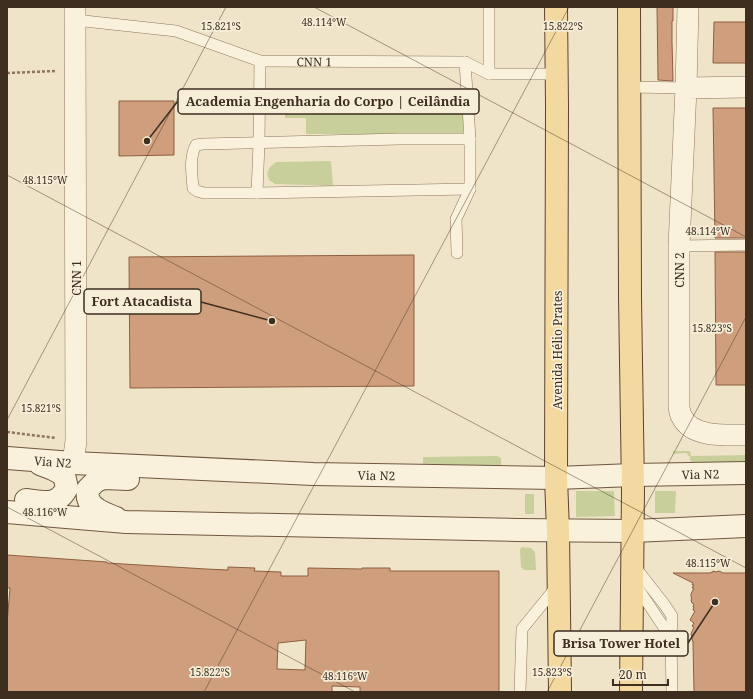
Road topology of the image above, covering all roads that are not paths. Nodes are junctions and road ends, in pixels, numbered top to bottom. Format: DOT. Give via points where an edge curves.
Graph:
graph roads {
  1 [pos="489,7"];
  2 [pos="556,7"];
  3 [pos="629,7"];
  4 [pos="688,7"];
  5 [pos="75,14"];
  6 [pos="260,61"];
  7 [pos="465,62"];
  8 [pos="489,74"];
  9 [pos="556,74"];
  10 [pos="746,86"];
  11 [pos="630,87"];
  12 [pos="686,88"];
  13 [pos="191,102"];
  14 [pos="259,103"];
  15 [pos="470,139"];
  16 [pos="259,142"];
  17 [pos="470,189"];
  18 [pos="257,193"];
  19 [pos="679,246"];
  20 [pos="746,246"];
  21 [pos="457,253"];
  22 [pos="746,435"];
  23 [pos="7,458"];
  24 [pos="31,460"];
  25 [pos="73,463"];
  26 [pos="746,473"];
  27 [pos="313,474"];
  28 [pos="633,475"];
  29 [pos="556,478"];
  30 [pos="7,499"];
  31 [pos="7,512"];
  32 [pos="126,522"];
  33 [pos="746,526"];
  34 [pos="558,531"];
  35 [pos="633,531"];
  36 [pos="632,572"];
  37 [pos="559,584"];
  38 [pos="671,638"];
  39 [pos="520,692"];
  40 [pos="560,692"];
  41 [pos="631,692"];
  42 [pos="672,692"];
  1 -- 8 [label="lane"];
  2 -- 9 [label="main road, Avenida Hélio Prates"];
  3 -- 11 [label="main road"];
  4 -- 12 [label="street, CNN 2"];
  5 -- 6 [label="lane, CNN 1" via="176,31"];
  5 -- 25 [label="street, CNN 1" via="76,441"];
  6 -- 7 [label="lane, CNN 1"];
  6 -- 14 [label="lane"];
  7 -- 8 [label="lane, CNN 1"];
  7 -- 15 [label="lane"];
  8 -- 9 [label="lane"];
  9 -- 29 [label="main road, Avenida Hélio Prates"];
  10 -- 12 [label="street"];
  11 -- 12 [label="lane"];
  11 -- 28 [label="main road"];
  12 -- 19 [label="street, CNN 2"];
  13 -- 14 [label="lane"];
  14 -- 16 [label="lane"];
  15 -- 16 [label="lane"];
  15 -- 17 [label="lane"];
  16 -- 18 [label="lane"];
  16 -- 18 [label="lane" via="196,145 192,166 193,188 197,191"];
  17 -- 18 [label="lane"];
  17 -- 21 [label="lane" via="456,220"];
  19 -- 20 [label="lane"];
  19 -- 22 [label="street, CNN 2" via="679,408 682,418 689,426 706,433"];
  23 -- 24 [label="main road, Via N2"];
  24 -- 25 [label="main road, Via N2"];
  24 -- 30 [label="main road" via="64,475 67,488 64,495 49,502"];
  25 -- 27 [label="main road, Via N2"];
  26 -- 28 [label="main road, Via N2"];
  27 -- 29 [label="main road, Via N2"];
  27 -- 32 [label="main road" via="241,485 104,478 96,481 88,489 88,498 92,506"];
  28 -- 29 [label="main road, Via N2"];
  28 -- 35 [label="main road"];
  29 -- 34 [label="main road, Avenida Hélio Prates"];
  31 -- 32 [label="main road"];
  32 -- 34 [label="main road"];
  33 -- 35 [label="main road"];
  34 -- 35 [label="main road"];
  34 -- 37 [label="main road, Avenida Hélio Prates"];
  35 -- 36 [label="main road"];
  36 -- 38 [label="lane"];
  36 -- 38 [label="lane" via="664,604 672,616"];
  36 -- 41 [label="main road"];
  37 -- 39 [label="lane" via="522,629"];
  37 -- 40 [label="main road, Avenida Hélio Prates"];
  38 -- 42 [label="lane"];
}
